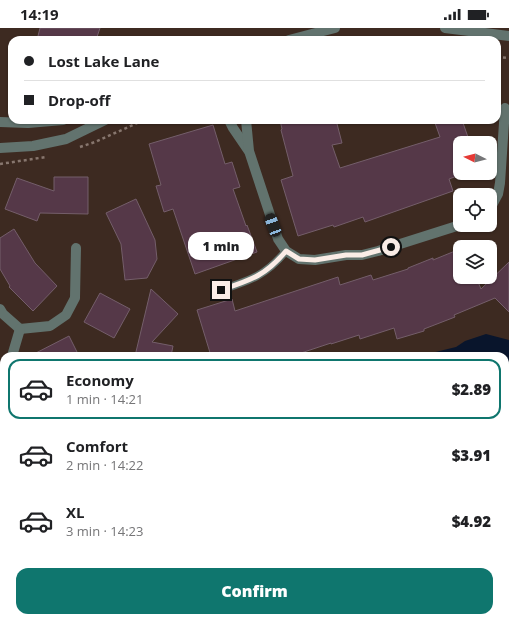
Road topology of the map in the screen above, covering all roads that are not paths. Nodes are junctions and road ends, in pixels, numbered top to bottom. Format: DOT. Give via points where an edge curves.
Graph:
graph roads {
  1 [pos="335,28"];
  2 [pos="445,28"];
  3 [pos="304,36"];
  4 [pos="509,36"];
  5 [pos="505,108"];
  6 [pos="96,124"];
  7 [pos="230,124"];
  8 [pos="246,124"];
  9 [pos="0,148"];
  10 [pos="249,151"];
  11 [pos="497,196"];
  12 [pos="453,227"];
  13 [pos="76,248"];
  14 [pos="286,251"];
  15 [pos="221,290"];
  16 [pos="0,309"];
  17 [pos="20,329"];
  18 [pos="13,352"];
  1 -- 3 [label="street"];
  2 -- 4 [label="street"];
  5 -- 11 [label="street"];
  6 -- 9 [label="street" via="66,138 32,146"];
  7 -- 10 [label="street"];
  8 -- 10 [label="street"];
  10 -- 14 [label="street" via="278,238"];
  12 -- 14 [label="street" via="362,255 315,260 299,259"];
  13 -- 17 [label="street" via="75,298 66,315 50,326"];
  14 -- 15 [label="lane" via="260,276"];
  16 -- 17 [label="street"];
  17 -- 18 [label="street"];
}
